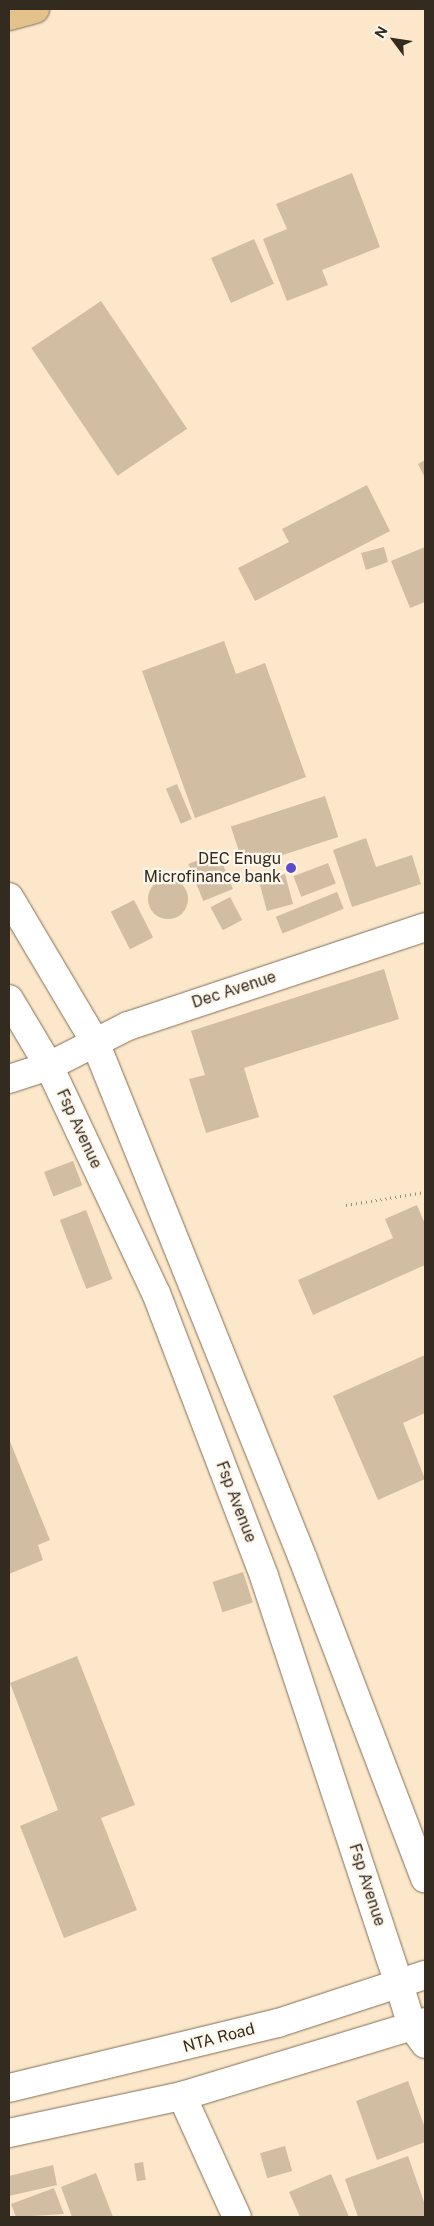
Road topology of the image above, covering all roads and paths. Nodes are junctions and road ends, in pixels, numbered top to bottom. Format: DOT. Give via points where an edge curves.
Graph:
graph roads {
  1 [pos="9,897"];
  2 [pos="425,927"];
  3 [pos="9,999"];
  4 [pos="95,1042"];
  5 [pos="49,1066"];
  6 [pos="9,1079"];
  7 [pos="425,1192"];
  8 [pos="346,1205"];
  9 [pos="425,1878"];
  10 [pos="425,1975"];
  11 [pos="399,1984"];
  12 [pos="421,2031"];
  13 [pos="9,2088"];
  14 [pos="182,2096"];
  15 [pos="9,2133"];
  16 [pos="237,2217"];
  1 -- 4 [label="main road"];
  2 -- 4 [label="main road, Dec Avenue" via="137,1023"];
  3 -- 5 [label="main road, Fsp Avenue"];
  4 -- 5 [label="main road, Dec Avenue"];
  4 -- 9 [label="main road" via="303,1559"];
  5 -- 6 [label="main road, Dec Avenue"];
  5 -- 11 [label="main road, Fsp Avenue" via="156,1293 264,1576"];
  7 -- 8 [label="path"];
  10 -- 11 [label="main road, NTA Road"];
  11 -- 12 [label="main road, Fsp Avenue"];
  11 -- 13 [label="main road, NTA Road" via="278,2023"];
  12 -- 14 [label="main road"];
  14 -- 15 [label="main road"];
  14 -- 16 [label="main road"];
}
